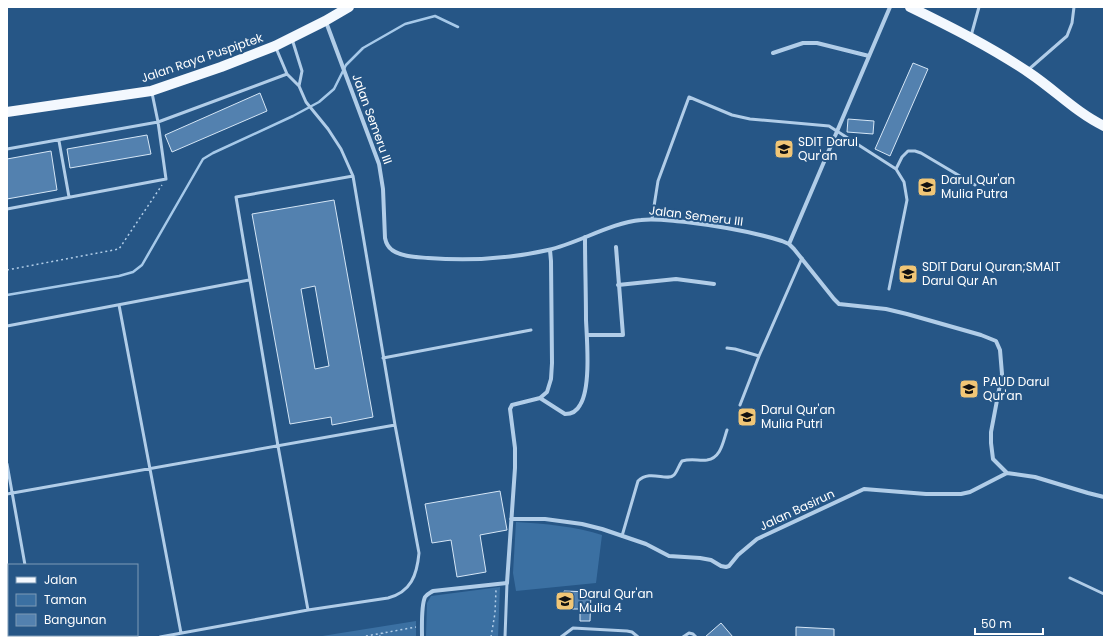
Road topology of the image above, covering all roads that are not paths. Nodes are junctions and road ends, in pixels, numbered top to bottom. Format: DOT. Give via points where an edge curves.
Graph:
graph roads {
  1 [pos="349,7"];
  2 [pos="890,7"];
  3 [pos="911,7"];
  4 [pos="979,7"];
  5 [pos="1074,7"];
  6 [pos="325,21"];
  7 [pos="291,38"];
  8 [pos="970,38"];
  9 [pos="275,46"];
  10 [pos="773,53"];
  11 [pos="869,56"];
  12 [pos="1026,71"];
  13 [pos="287,74"];
  14 [pos="299,86"];
  15 [pos="151,91"];
  16 [pos="7,112"];
  17 [pos="158,122"];
  18 [pos="1104,126"];
  19 [pos="837,131"];
  20 [pos="59,141"];
  21 [pos="7,150"];
  22 [pos="896,169"];
  23 [pos="353,176"];
  24 [pos="976,185"];
  25 [pos="69,197"];
  26 [pos="7,209"];
  27 [pos="652,219"];
  28 [pos="585,237"];
  29 [pos="789,244"];
  30 [pos="616,247"];
  31 [pos="550,250"];
  32 [pos="802,258"];
  33 [pos="249,280"];
  34 [pos="714,284"];
  35 [pos="618,285"];
  36 [pos="889,290"];
  37 [pos="119,305"];
  38 [pos="7,326"];
  39 [pos="530,330"];
  40 [pos="587,335"];
  41 [pos="727,348"];
  42 [pos="759,356"];
  43 [pos="383,358"];
  44 [pos="540,398"];
  45 [pos="740,405"];
  46 [pos="395,425"];
  47 [pos="728,430"];
  48 [pos="278,446"];
  49 [pos="7,464"];
  50 [pos="150,470"];
  51 [pos="1007,473"];
  52 [pos="7,494"];
  53 [pos="12,494"];
  54 [pos="1104,497"];
  55 [pos="511,519"];
  56 [pos="622,536"];
  57 [pos="25,564"];
  58 [pos="1070,578"];
  59 [pos="508,583"];
  60 [pos="1104,594"];
  61 [pos="308,610"];
  62 [pos="181,633"];
  63 [pos="160,637"];
  64 [pos="422,637"];
  65 [pos="505,637"];
  66 [pos="561,637"];
  67 [pos="638,637"];
  68 [pos="683,637"];
  69 [pos="696,637"];
  1 -- 6 [label="main road, Jalan Raya Puspiptek"];
  2 -- 11 [label="street"];
  3 -- 8 [label="main road"];
  4 -- 8 [label="lane"];
  5 -- 12 [label="lane" via="1072,23 1065,39"];
  6 -- 7 [label="main road, Jalan Raya Puspiptek"];
  6 -- 31 [label="street, Jalan Semeru III" via="379,164 385,238 391,250 412,257 480,259"];
  7 -- 9 [label="main road, Jalan Raya Puspiptek"];
  7 -- 14 [label="lane" via="302,71"];
  8 -- 12 [label="main road"];
  9 -- 13 [label="lane"];
  9 -- 15 [label="main road, Jalan Raya Puspiptek"];
  10 -- 11 [label="street" via="810,42"];
  11 -- 19 [label="street"];
  12 -- 18 [label="main road"];
  13 -- 14 [label="lane"];
  13 -- 17 [label="lane"];
  14 -- 23 [label="lane" via="306,102 342,149"];
  15 -- 16 [label="main road, Jalan Raya Puspiptek"];
  15 -- 17 [label="lane"];
  17 -- 20 [label="lane"];
  17 -- 25 [label="lane" via="166,179"];
  19 -- 22 [label="lane"];
  19 -- 27 [label="lane" via="829,126 750,120 689,97 658,181"];
  19 -- 29 [label="street"];
  20 -- 21 [label="lane"];
  20 -- 25 [label="lane"];
  22 -- 24 [label="lane" via="908,151 915,151"];
  22 -- 36 [label="lane" via="904,182 906,200"];
  23 -- 33 [label="lane" via="236,197"];
  23 -- 43 [label="lane"];
  25 -- 26 [label="lane"];
  27 -- 28 [label="street, Jalan Semeru III" via="629,222"];
  27 -- 29 [label="street, Jalan Semeru III" via="720,226"];
  28 -- 31 [label="street, Jalan Semeru III"];
  28 -- 40 [label="street"];
  29 -- 32 [label="street, Jalan Semeru III"];
  30 -- 35 [label="street"];
  31 -- 44 [label="street" via="552,371 547,392"];
  32 -- 42 [label="lane"];
  32 -- 51 [label="street, Jalan Semeru III" via="839,304 886,309 996,341 1000,350 1002,374 990,443 993,459"];
  33 -- 37 [label="lane"];
  33 -- 48 [label="lane"];
  34 -- 35 [label="street" via="676,279"];
  35 -- 40 [label="street" via="622,336"];
  37 -- 38 [label="lane"];
  37 -- 50 [label="lane"];
  39 -- 43 [label="lane"];
  40 -- 44 [label="street" via="588,364 580,406 565,414"];
  41 -- 42 [label="lane"];
  42 -- 45 [label="lane"];
  43 -- 46 [label="lane"];
  44 -- 55 [label="street" via="512,405 510,409 515,448"];
  46 -- 48 [label="lane"];
  46 -- 61 [label="lane" via="419,553 414,577 397,596"];
  47 -- 56 [label="lane" via="719,454 714,457 708,460 682,461 675,475 671,477 641,477"];
  48 -- 50 [label="lane"];
  48 -- 61 [label="lane"];
  49 -- 53 [label="lane"];
  50 -- 53 [label="lane"];
  50 -- 62 [label="lane"];
  51 -- 54 [label="street" via="1035,477"];
  51 -- 56 [label="street, Jalan Basirun" via="961,494 926,494 864,488 757,539 726,567 700,558 670,556"];
  52 -- 53 [label="lane"];
  53 -- 57 [label="lane"];
  55 -- 56 [label="street, Jalan Basirun" via="561,521 595,527"];
  55 -- 59 [label="street"];
  58 -- 60 [label="lane"];
  59 -- 64 [label="street" via="429,593 424,603"];
  59 -- 65 [label="lane"];
  61 -- 62 [label="lane"];
  62 -- 63 [label="lane"];
  66 -- 67 [label="lane" via="572,628 627,631"];
  68 -- 69 [label="lane" via="689,633"];
}
